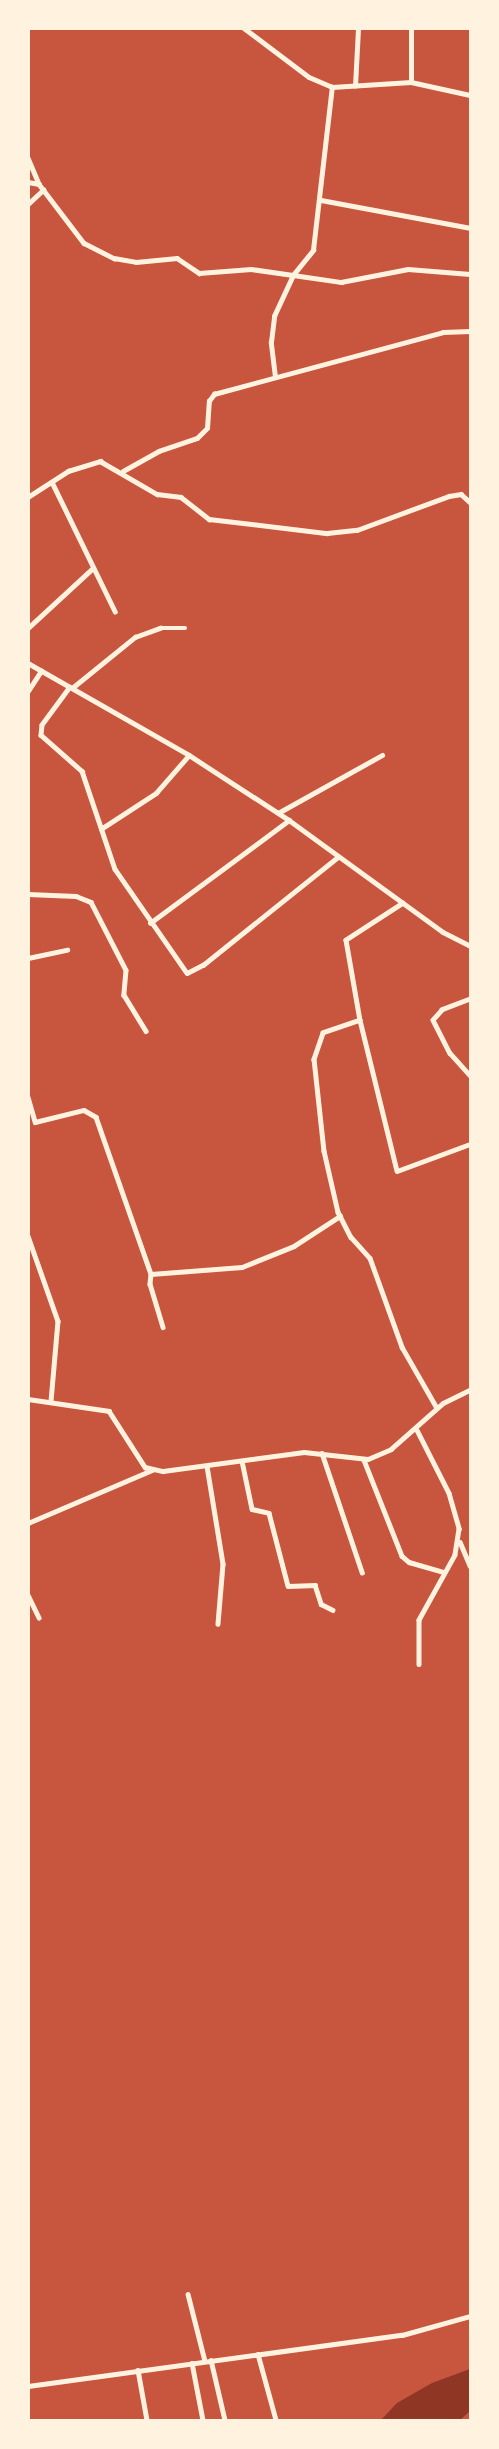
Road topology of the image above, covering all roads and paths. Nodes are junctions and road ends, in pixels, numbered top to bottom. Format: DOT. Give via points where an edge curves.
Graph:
graph roads {
  1 [pos="244,28"];
  2 [pos="260,28"];
  3 [pos="358,28"];
  4 [pos="411,28"];
  5 [pos="258,36"];
  6 [pos="411,82"];
  7 [pos="356,86"];
  8 [pos="332,87"];
  9 [pos="471,95"];
  10 [pos="28,158"];
  11 [pos="28,182"];
  12 [pos="39,184"];
  13 [pos="44,190"];
  14 [pos="321,200"];
  15 [pos="28,204"];
  16 [pos="471,228"];
  17 [pos="471,274"];
  18 [pos="293,275"];
  19 [pos="471,331"];
  20 [pos="275,377"];
  21 [pos="123,471"];
  22 [pos="52,482"];
  23 [pos="28,497"];
  24 [pos="471,502"];
  25 [pos="93,568"];
  26 [pos="115,611"];
  27 [pos="28,628"];
  28 [pos="185,628"];
  29 [pos="28,663"];
  30 [pos="41,671"];
  31 [pos="71,688"];
  32 [pos="28,692"];
  33 [pos="189,755"];
  34 [pos="382,755"];
  35 [pos="278,813"];
  36 [pos="289,820"];
  37 [pos="101,829"];
  38 [pos="338,856"];
  39 [pos="28,894"];
  40 [pos="404,903"];
  41 [pos="150,923"];
  42 [pos="471,946"];
  43 [pos="67,950"];
  44 [pos="28,958"];
  45 [pos="471,999"];
  46 [pos="360,1020"];
  47 [pos="146,1031"];
  48 [pos="471,1075"];
  49 [pos="28,1097"];
  50 [pos="471,1144"];
  51 [pos="340,1216"];
  52 [pos="28,1236"];
  53 [pos="151,1274"];
  54 [pos="163,1327"];
  55 [pos="471,1390"];
  56 [pos="28,1399"];
  57 [pos="51,1401"];
  58 [pos="437,1408"];
  59 [pos="416,1428"];
  60 [pos="322,1453"];
  61 [pos="363,1460"];
  62 [pos="242,1461"];
  63 [pos="207,1466"];
  64 [pos="152,1470"];
  65 [pos="28,1523"];
  66 [pos="459,1539"];
  67 [pos="471,1566"];
  68 [pos="362,1572"];
  69 [pos="444,1572"];
  70 [pos="28,1595"];
  71 [pos="333,1610"];
  72 [pos="39,1618"];
  73 [pos="218,1624"];
  74 [pos="419,1664"];
  75 [pos="188,2294"];
  76 [pos="471,2316"];
  77 [pos="258,2354"];
  78 [pos="208,2360"];
  79 [pos="192,2363"];
  80 [pos="138,2370"];
  81 [pos="28,2386"];
  82 [pos="147,2421"];
  83 [pos="203,2421"];
  84 [pos="225,2421"];
  85 [pos="276,2421"];
  1 -- 5 [label="street"];
  2 -- 5 [label="street"];
  3 -- 7 [label="street"];
  4 -- 6 [label="street"];
  5 -- 8 [label="street" via="309,77"];
  6 -- 7 [label="street"];
  6 -- 9 [label="street"];
  7 -- 8 [label="street"];
  8 -- 14 [label="street"];
  10 -- 12 [label="street"];
  11 -- 12 [label="street"];
  12 -- 13 [label="street"];
  13 -- 15 [label="street"];
  13 -- 18 [label="street" via="84,243 114,258 136,262 177,258 200,273 251,268"];
  14 -- 16 [label="street"];
  14 -- 18 [label="street" via="313,250"];
  17 -- 18 [label="street" via="408,268 341,282"];
  18 -- 20 [label="street" via="274,316 271,342"];
  19 -- 20 [label="street" via="443,332"];
  20 -- 21 [label="street" via="214,394 209,400 207,428 197,438 159,451"];
  21 -- 22 [label="street" via="100,461 91,462"];
  21 -- 24 [label="street" via="157,494 181,497 209,519 327,533 357,530 449,496 461,495"];
  22 -- 23 [label="street"];
  22 -- 25 [label="street"];
  25 -- 26 [label="street"];
  25 -- 27 [label="street"];
  28 -- 31 [label="street" via="160,628 135,637"];
  29 -- 30 [label="street"];
  30 -- 31 [label="street"];
  30 -- 32 [label="street"];
  31 -- 33 [label="street"];
  31 -- 37 [label="street" via="42,725 41,735 82,771"];
  33 -- 35 [label="street"];
  33 -- 37 [label="street" via="156,792"];
  34 -- 35 [label="street"];
  35 -- 36 [label="street"];
  36 -- 38 [label="street"];
  36 -- 41 [label="street"];
  37 -- 41 [label="street" via="115,869"];
  38 -- 40 [label="street"];
  38 -- 41 [label="street" via="190,973"];
  39 -- 47 [label="street" via="76,896 91,902 126,970 126,999"];
  40 -- 42 [label="street"];
  40 -- 46 [label="street" via="346,940"];
  43 -- 44 [label="street"];
  45 -- 48 [label="street" via="442,1010 433,1020 450,1053"];
  46 -- 50 [label="street" via="397,1171"];
  46 -- 51 [label="street" via="323,1033 315,1047 324,1151"];
  49 -- 53 [label="street" via="35,1122 84,1110 96,1117"];
  51 -- 53 [label="street" via="294,1246 242,1267"];
  51 -- 58 [label="street" via="370,1258 402,1347"];
  52 -- 57 [label="street" via="58,1321"];
  53 -- 54 [label="street" via="150,1284"];
  55 -- 58 [label="street"];
  56 -- 57 [label="street"];
  57 -- 64 [label="street" via="109,1411 139,1460"];
  58 -- 59 [label="street"];
  59 -- 61 [label="street" via="383,1454"];
  59 -- 66 [label="street" via="453,1502"];
  60 -- 61 [label="street"];
  60 -- 62 [label="street" via="290,1453"];
  60 -- 68 [label="street"];
  61 -- 69 [label="street" via="402,1556 409,1562"];
  62 -- 63 [label="street"];
  62 -- 71 [label="street" via="252,1509 269,1513 288,1586 315,1585 321,1604"];
  63 -- 64 [label="street"];
  63 -- 73 [label="street" via="224,1564"];
  64 -- 65 [label="street"];
  66 -- 67 [label="street"];
  66 -- 69 [label="street"];
  69 -- 74 [label="street" via="419,1620"];
  70 -- 72 [label="street"];
  75 -- 78 [label="street"];
  76 -- 77 [label="street" via="402,2335"];
  77 -- 78 [label="street"];
  77 -- 85 [label="street"];
  78 -- 79 [label="street"];
  78 -- 84 [label="street"];
  79 -- 80 [label="street"];
  79 -- 83 [label="street"];
  80 -- 81 [label="street"];
  80 -- 82 [label="street"];
}
